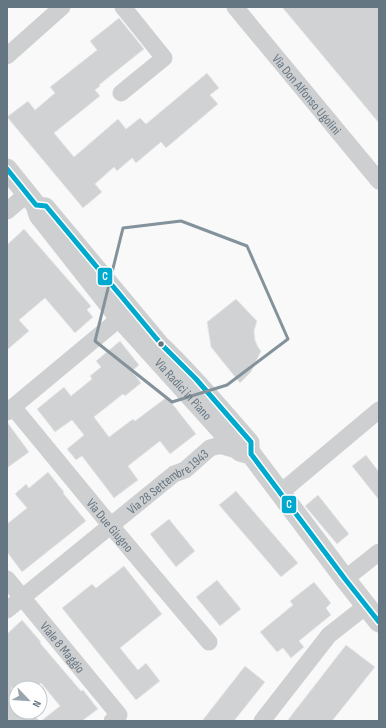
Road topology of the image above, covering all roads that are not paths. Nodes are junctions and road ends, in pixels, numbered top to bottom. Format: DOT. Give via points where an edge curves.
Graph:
graph roads {
  1 [pos="62,7"];
  2 [pos="123,7"];
  3 [pos="235,7"];
  4 [pos="7,56"];
  5 [pos="121,93"];
  6 [pos="7,169"];
  7 [pos="379,181"];
  8 [pos="32,200"];
  9 [pos="7,211"];
  10 [pos="120,318"];
  11 [pos="194,377"];
  12 [pos="10,409"];
  13 [pos="379,410"];
  14 [pos="245,452"];
  15 [pos="280,493"];
  16 [pos="111,526"];
  17 [pos="379,552"];
  18 [pos="7,579"];
  19 [pos="345,579"];
  20 [pos="23,598"];
  21 [pos="366,606"];
  22 [pos="7,610"];
  23 [pos="379,622"];
  24 [pos="209,642"];
  25 [pos="116,718"];
  26 [pos="262,721"];
  1 -- 4 [label="street"];
  2 -- 5 [label="street" via="164,58"];
  3 -- 7 [label="street, Via Don Alfonso Ugolini"];
  6 -- 8 [label="street, Via Radici in Piano"];
  8 -- 9 [label="street"];
  8 -- 10 [label="street, Via Radici in Piano" via="39,215"];
  8 -- 11 [label="street, Via Radici in Piano" via="46,206 161,344"];
  10 -- 11 [label="street, Via Radici in Piano" via="128,316 179,376"];
  10 -- 12 [label="street"];
  10 -- 14 [label="street, Via Radici in Piano"];
  11 -- 14 [label="street, Via Radici in Piano" via="251,442"];
  12 -- 16 [label="street, Via Due Giugno"];
  13 -- 15 [label="street"];
  14 -- 15 [label="street, Via Radici in Piano"];
  14 -- 16 [label="street, Via 28 Settembre 1943" via="223,446 210,448"];
  15 -- 19 [label="street, Via Radici in Piano"];
  16 -- 20 [label="street, Via 28 Settembre 1943"];
  16 -- 24 [label="street, Via Due Giugno"];
  17 -- 19 [label="street"];
  18 -- 20 [label="street, Viale 8 Maggio"];
  19 -- 21 [label="street, Via Radici in Piano"];
  20 -- 22 [label="street, Via 28 Settembre 1943"];
  20 -- 25 [label="street, Viale 8 Maggio"];
  21 -- 23 [label="street, Via Radici in Piano"];
  21 -- 26 [label="street" via="330,635"];
}
